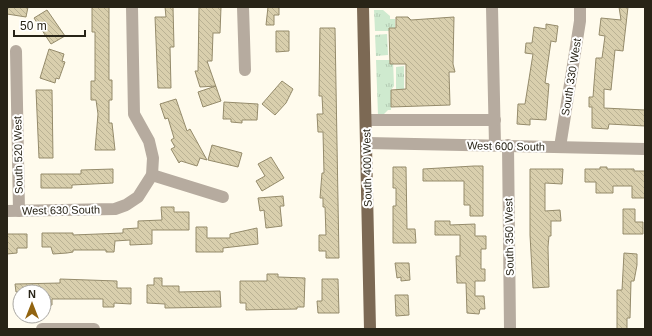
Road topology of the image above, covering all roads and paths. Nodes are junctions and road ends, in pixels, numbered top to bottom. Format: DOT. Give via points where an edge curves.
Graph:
graph roads {
  1 [pos="132,7"];
  2 [pos="243,7"];
  3 [pos="363,7"];
  4 [pos="492,7"];
  5 [pos="580,7"];
  6 [pos="16,51"];
  7 [pos="245,70"];
  8 [pos="366,120"];
  9 [pos="495,120"];
  10 [pos="366,143"];
  11 [pos="501,145"];
  12 [pos="560,147"];
  13 [pos="645,148"];
  14 [pos="152,176"];
  15 [pos="223,198"];
  16 [pos="13,211"];
  17 [pos="42,329"];
  18 [pos="94,329"];
  19 [pos="370,329"];
  20 [pos="510,329"];
  1 -- 14 [label="street" via="134,114 149,141 153,158"];
  2 -- 7 [label="street"];
  3 -- 8 [label="main road, South 400 West"];
  4 -- 9 [label="street, South 350 West"];
  5 -- 12 [label="street, South 330 West"];
  6 -- 16 [label="street, South 520 West"];
  8 -- 9 [label="street"];
  8 -- 10 [label="main road, South 400 West"];
  9 -- 11 [label="street, South 350 West"];
  10 -- 11 [label="street, West 600 South"];
  10 -- 19 [label="main road, South 400 West"];
  11 -- 12 [label="street, West 600 South"];
  11 -- 20 [label="street, South 350 West"];
  12 -- 13 [label="street, West 600 South"];
  14 -- 15 [label="street"];
  14 -- 16 [label="street, West 630 South" via="138,197 115,209"];
  17 -- 18 [label="street"];
}
